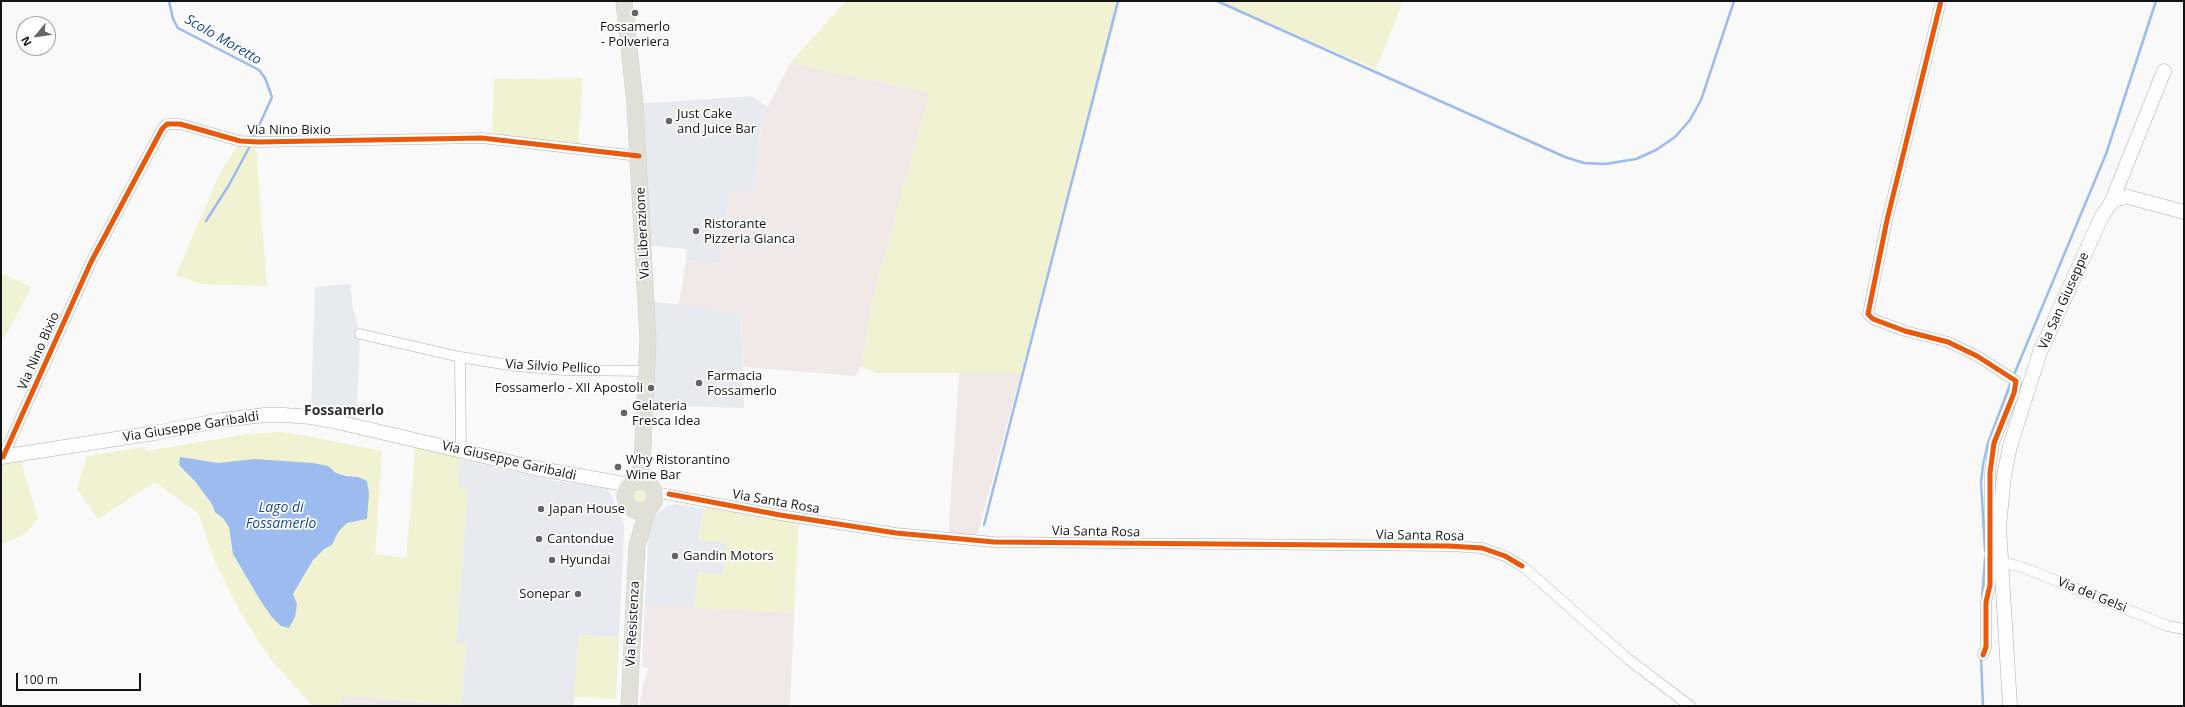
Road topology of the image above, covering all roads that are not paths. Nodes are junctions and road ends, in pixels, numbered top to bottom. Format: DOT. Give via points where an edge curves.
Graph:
graph roads {
  1 [pos="624,1"];
  2 [pos="1940,1"];
  3 [pos="2164,71"];
  4 [pos="639,156"];
  5 [pos="2111,203"];
  6 [pos="2184,212"];
  7 [pos="360,334"];
  8 [pos="460,357"];
  9 [pos="647,371"];
  10 [pos="461,450"];
  11 [pos="2,457"];
  12 [pos="1990,473"];
  13 [pos="2009,476"];
  14 [pos="638,493"];
  15 [pos="2003,563"];
  16 [pos="2184,629"];
  17 [pos="1983,655"];
  18 [pos="629,706"];
  19 [pos="1690,706"];
  20 [pos="2010,706"];
  1 -- 4 [label="main road, Via Liberazione"];
  2 -- 12 [label="street" via="1887,220 1868,314 1873,319 1905,331 1948,342 1977,356 2012,378 2016,387 1994,443"];
  3 -- 5 [label="street, Via San Giuseppe"];
  4 -- 9 [label="main road, Via Liberazione" via="647,309"];
  4 -- 11 [label="street, Via Nino Bixio" via="482,138 240,141 170,123 162,129 91,262"];
  5 -- 6 [label="street" via="2116,199 2128,197"];
  5 -- 13 [label="street, Via San Giuseppe" via="2102,216 2040,352 2010,446"];
  7 -- 8 [label="street, Via Silvio Pellico"];
  8 -- 9 [label="street, Via Silvio Pellico" via="515,366 566,370"];
  8 -- 10 [label="street"];
  9 -- 14 [label="main road, Via Liberazione"];
  10 -- 11 [label="street, Via Giuseppe Garibaldi" via="311,417 265,415"];
  10 -- 14 [label="street, Via Giuseppe Garibaldi"];
  12 -- 13 [label="street"];
  12 -- 17 [label="street" via="1990,585 1986,602 1986,648"];
  13 -- 15 [label="street, Via San Giuseppe" via="1999,526"];
  14 -- 18 [label="main road, Via Resistenza" via="638,543"];
  14 -- 19 [label="street, Via Santa Rosa" via="672,494 780,515 896,533 994,542 1482,548 1505,556 1525,568 1628,659"];
  15 -- 16 [label="street, Via dei Gelsi" via="2036,572 2168,626"];
  15 -- 20 [label="street, Via San Giuseppe"];
}
